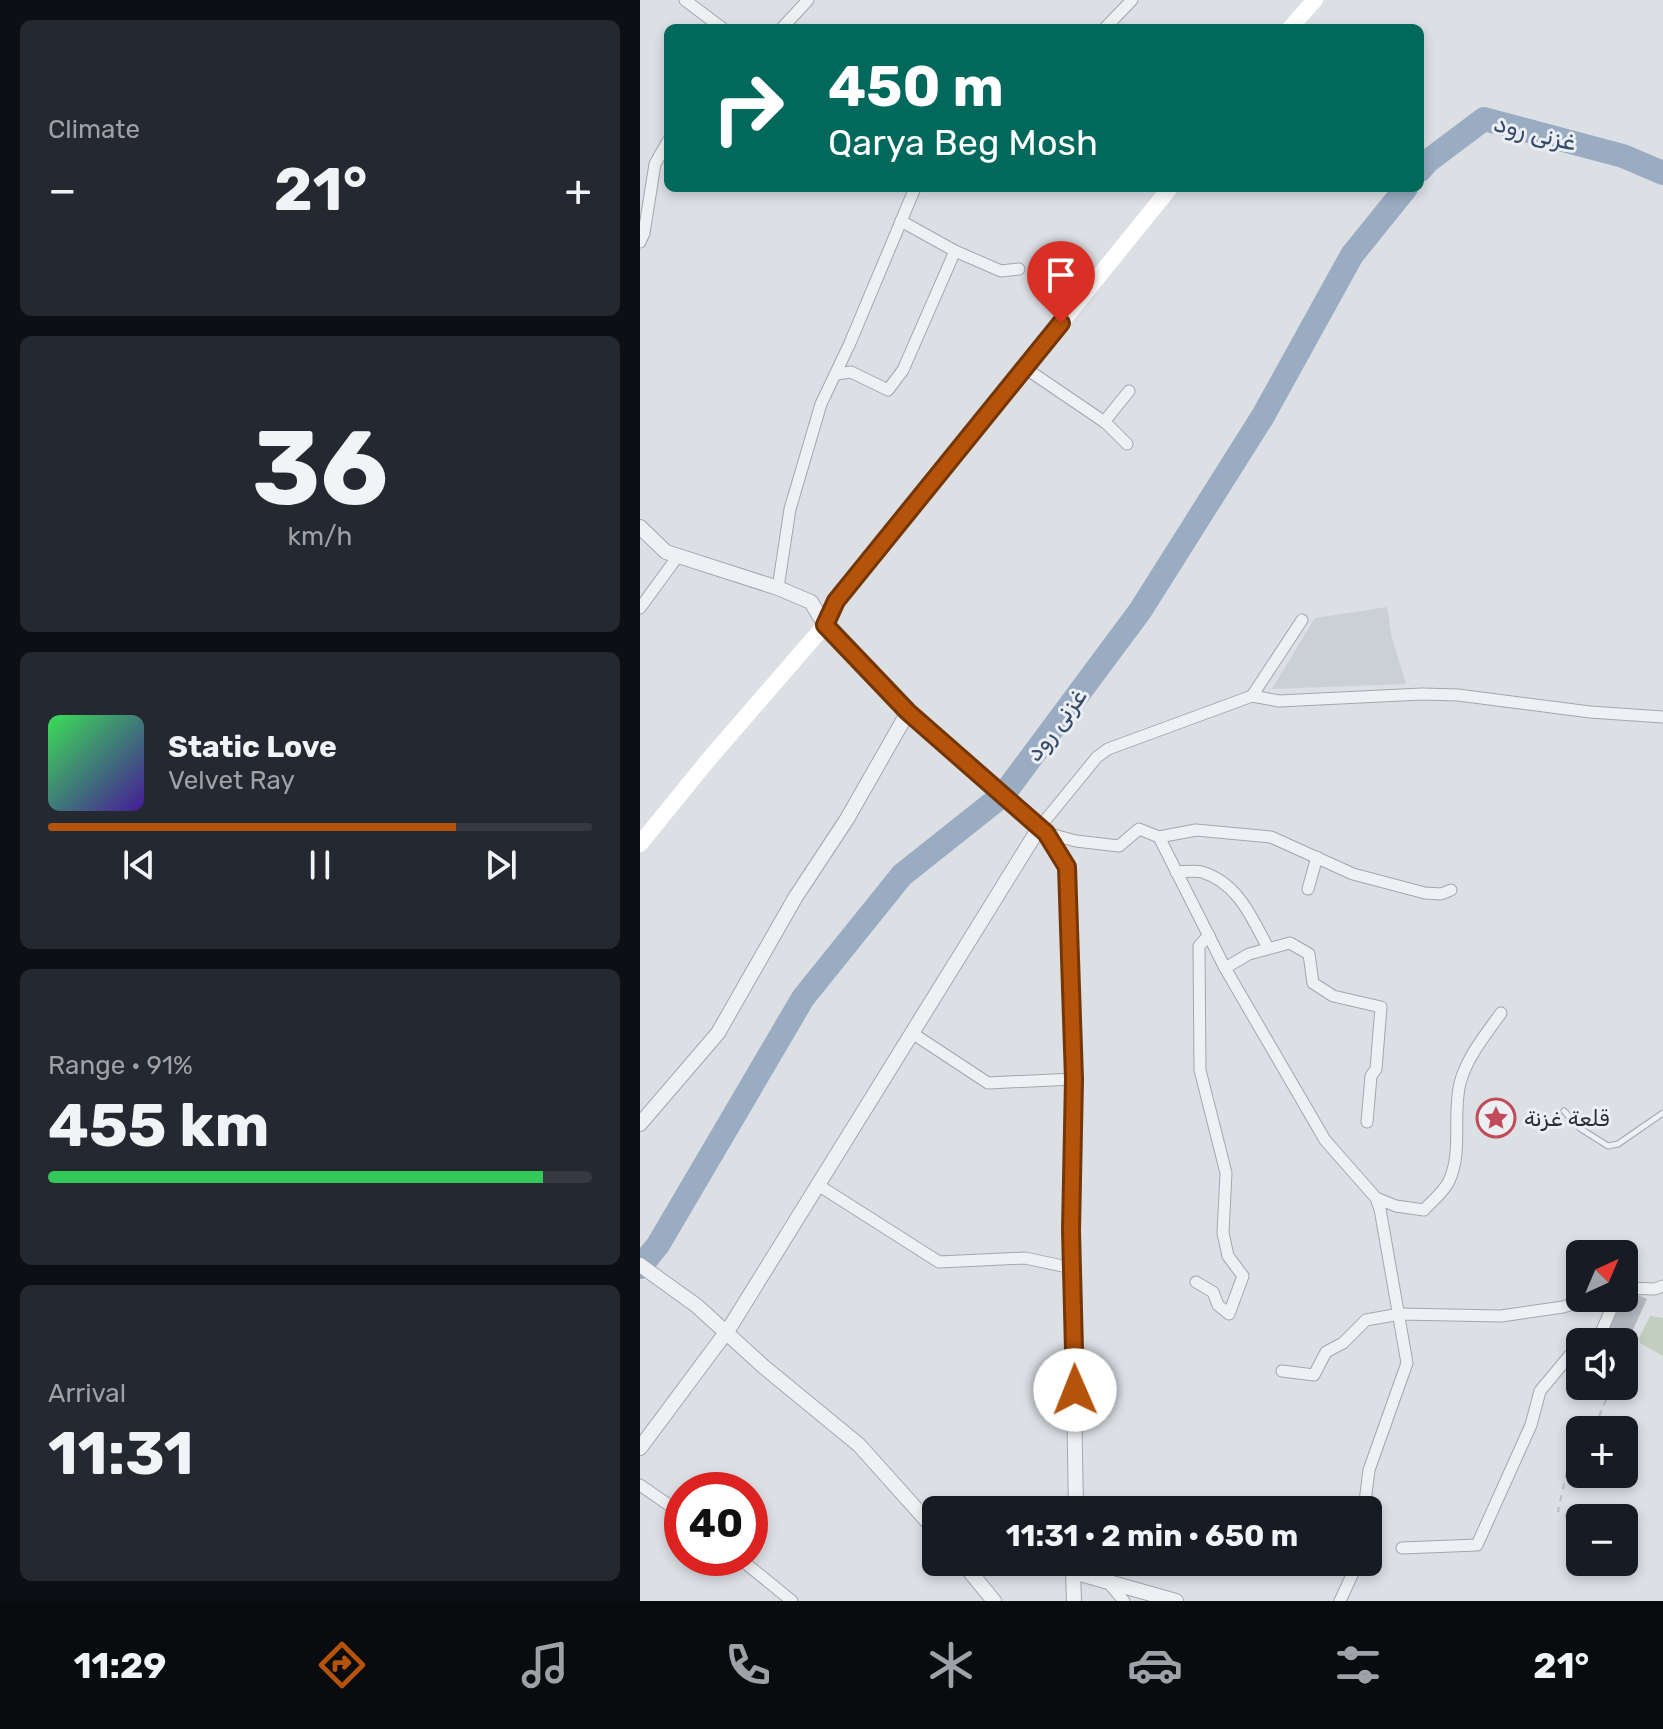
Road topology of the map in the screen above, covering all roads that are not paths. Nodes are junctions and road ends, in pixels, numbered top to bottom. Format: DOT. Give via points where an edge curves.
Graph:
graph roads {
  1 [pos="685,0"];
  2 [pos="808,0"];
  3 [pos="1132,0"];
  4 [pos="1314,1"];
  5 [pos="717,24"];
  6 [pos="786,24"];
  7 [pos="1109,24"];
  8 [pos="1294,24"];
  9 [pos="664,148"];
  10 [pos="913,192"];
  11 [pos="1167,192"];
  12 [pos="901,221"];
  13 [pos="640,242"];
  14 [pos="955,251"];
  15 [pos="1019,269"];
  16 [pos="1025,368"];
  17 [pos="837,374"];
  18 [pos="1129,391"];
  19 [pos="1104,422"];
  20 [pos="1127,444"];
  21 [pos="640,527"];
  22 [pos="678,556"];
  23 [pos="778,588"];
  24 [pos="640,608"];
  25 [pos="1302,620"];
  26 [pos="825,625"];
  27 [pos="1252,696"];
  28 [pos="908,712"];
  29 [pos="1663,717"];
  30 [pos="1038,827"];
  31 [pos="1159,837"];
  32 [pos="640,844"];
  33 [pos="1317,857"];
  34 [pos="1176,872"];
  35 [pos="1308,889"];
  36 [pos="1451,890"];
  37 [pos="1209,935"];
  38 [pos="1268,948"];
  39 [pos="1225,968"];
  40 [pos="1501,1013"];
  41 [pos="912,1033"];
  42 [pos="1074,1079"];
  43 [pos="1564,1111"];
  44 [pos="1663,1113"];
  45 [pos="1367,1122"];
  46 [pos="640,1124"];
  47 [pos="818,1185"];
  48 [pos="1376,1198"];
  49 [pos="640,1265"];
  50 [pos="1072,1268"];
  51 [pos="1196,1282"];
  52 [pos="1663,1286"];
  53 [pos="1638,1288"];
  54 [pos="1566,1306"];
  55 [pos="1400,1314"];
  56 [pos="726,1332"];
  57 [pos="1566,1360"];
  58 [pos="1282,1371"];
  59 [pos="640,1448"];
  60 [pos="640,1485"];
  61 [pos="1076,1496"];
  62 [pos="1366,1496"];
  63 [pos="664,1502"];
  64 [pos="922,1515"];
  65 [pos="1402,1548"];
  66 [pos="761,1576"];
  67 [pos="973,1576"];
  68 [pos="1073,1576"];
  69 [pos="1095,1576"];
  70 [pos="1352,1576"];
  71 [pos="1107,1581"];
  72 [pos="792,1601"];
  73 [pos="994,1601"];
  74 [pos="1074,1601"];
  75 [pos="1124,1601"];
  76 [pos="1176,1601"];
  77 [pos="1340,1601"];
  1 -- 5 [label="street"];
  2 -- 6 [label="street"];
  3 -- 7 [label="street"];
  4 -- 8 [label="main road"];
  9 -- 13 [label="street" via="655,164"];
  10 -- 12 [label="street"];
  11 -- 16 [label="main road"];
  12 -- 14 [label="street"];
  12 -- 17 [label="street"];
  14 -- 15 [label="street" via="1001,271"];
  14 -- 17 [label="street" via="903,370 888,390 851,372"];
  16 -- 19 [label="street"];
  16 -- 26 [label="main road" via="836,601"];
  17 -- 23 [label="street" via="821,404 790,509"];
  18 -- 19 [label="street"];
  19 -- 20 [label="street"];
  21 -- 22 [label="street" via="666,552"];
  22 -- 23 [label="street"];
  22 -- 24 [label="street"];
  23 -- 26 [label="street" via="811,602"];
  25 -- 27 [label="street"];
  26 -- 28 [label="street"];
  26 -- 32 [label="main road"];
  27 -- 29 [label="street" via="1279,701 1458,695"];
  27 -- 30 [label="street" via="1108,749"];
  28 -- 30 [label="street"];
  28 -- 46 [label="street" via="718,1033"];
  30 -- 31 [label="street" via="1076,841 1119,846 1139,829"];
  30 -- 41 [label="street"];
  30 -- 42 [label="street" via="1067,867"];
  31 -- 33 [label="street" via="1196,830 1271,837"];
  31 -- 34 [label="street"];
  33 -- 35 [label="street"];
  33 -- 36 [label="street" via="1353,874 1425,893"];
  34 -- 37 [label="street"];
  34 -- 38 [label="street" via="1201,871 1237,894"];
  37 -- 39 [label="street"];
  37 -- 51 [label="street" via="1199,946 1200,1070 1226,1173 1223,1233 1228,1256 1243,1276 1229,1314 1213,1292"];
  38 -- 39 [label="street"];
  38 -- 45 [label="street" via="1290,943 1309,954 1313,983 1333,996 1381,1007"];
  39 -- 48 [label="street" via="1325,1140"];
  40 -- 48 [label="street" via="1476,1048 1461,1082 1458,1148 1449,1183 1424,1210"];
  41 -- 42 [label="street" via="988,1083"];
  41 -- 47 [label="street"];
  42 -- 50 [label="street"];
  43 -- 44 [label="lane" via="1608,1146"];
  47 -- 50 [label="street" via="939,1262 1025,1258"];
  47 -- 56 [label="street"];
  48 -- 55 [label="street"];
  49 -- 56 [label="street"];
  50 -- 61 [label="street"];
  52 -- 53 [label="street"];
  54 -- 55 [label="street" via="1501,1316"];
  55 -- 58 [label="street" via="1366,1320 1326,1352 1314,1375"];
  55 -- 62 [label="street" via="1407,1363 1369,1470"];
  56 -- 59 [label="street"];
  56 -- 64 [label="street" via="859,1445"];
  57 -- 65 [label="street" via="1540,1391 1531,1425 1477,1545"];
  60 -- 63 [label="street"];
  66 -- 72 [label="street"];
  67 -- 73 [label="street"];
  68 -- 74 [label="street"];
  69 -- 71 [label="street"];
  70 -- 77 [label="street"];
  71 -- 75 [label="street"];
  71 -- 76 [label="street"];
}
